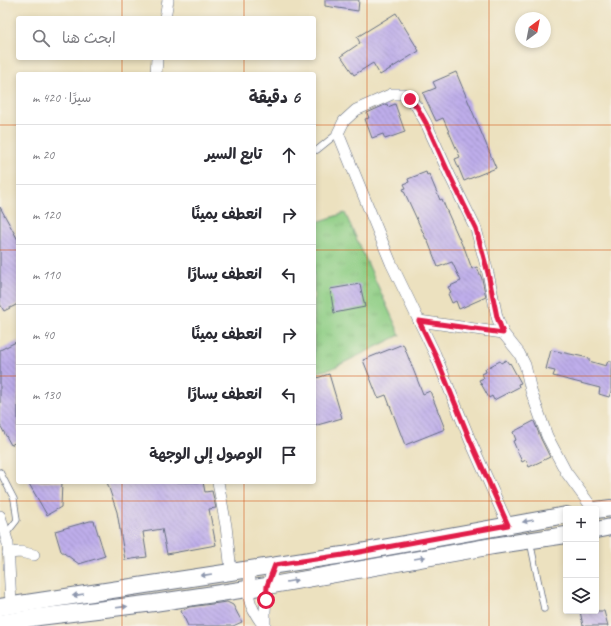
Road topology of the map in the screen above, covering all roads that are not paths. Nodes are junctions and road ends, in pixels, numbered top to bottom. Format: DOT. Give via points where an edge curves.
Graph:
graph roads {
  1 [pos="168,0"];
  2 [pos="165,16"];
  3 [pos="158,60"];
  4 [pos="156,72"];
  5 [pos="338,133"];
  6 [pos="317,150"];
  7 [pos="419,321"];
  8 [pos="503,333"];
  9 [pos="0,472"];
  10 [pos="218,484"];
  11 [pos="593,506"];
  12 [pos="611,508"];
  13 [pos="599,509"];
  14 [pos="0,516"];
  15 [pos="563,516"];
  16 [pos="508,525"];
  17 [pos="611,527"];
  18 [pos="599,529"];
  19 [pos="6,535"];
  20 [pos="563,536"];
  21 [pos="530,541"];
  22 [pos="8,554"];
  23 [pos="34,555"];
  24 [pos="275,565"];
  25 [pos="251,568"];
  26 [pos="231,571"];
  27 [pos="267,586"];
  28 [pos="248,589"];
  29 [pos="6,606"];
  30 [pos="544,609"];
  31 [pos="40,621"];
  32 [pos="0,623"];
  33 [pos="265,626"];
  1 -- 2 [label="street"];
  3 -- 4 [label="street"];
  5 -- 6 [label="lane"];
  5 -- 7 [label="street" via="391,263"];
  5 -- 8 [label="street" via="344,121 356,110 392,94 403,94 417,107 476,229"];
  7 -- 8 [label="street"];
  7 -- 16 [label="street"];
  8 -- 11 [label="street" via="525,365 531,391 550,442 566,472"];
  9 -- 19 [label="lane" via="14,499 17,520"];
  10 -- 26 [label="street"];
  12 -- 13 [label="street"];
  14 -- 19 [label="street"];
  15 -- 16 [label="street, one-way"];
  16 -- 24 [label="street"];
  17 -- 18 [label="street"];
  19 -- 22 [label="street"];
  20 -- 21 [label="street"];
  27 -- 21 [label="street, one-way"];
  21 -- 30 [label="lane"];
  22 -- 23 [label="street" via="20,552"];
  22 -- 29 [label="street"];
  24 -- 25 [label="street"];
  24 -- 27 [label="street"];
  25 -- 26 [label="street"];
  25 -- 28 [label="street"];
  26 -- 29 [label="street, one-way"];
  27 -- 28 [label="street"];
  27 -- 33 [label="street"];
  31 -- 28 [label="street, one-way"];
  28 -- 33 [label="street" via="252,612"];
  31 -- 32 [label="street"];
}
